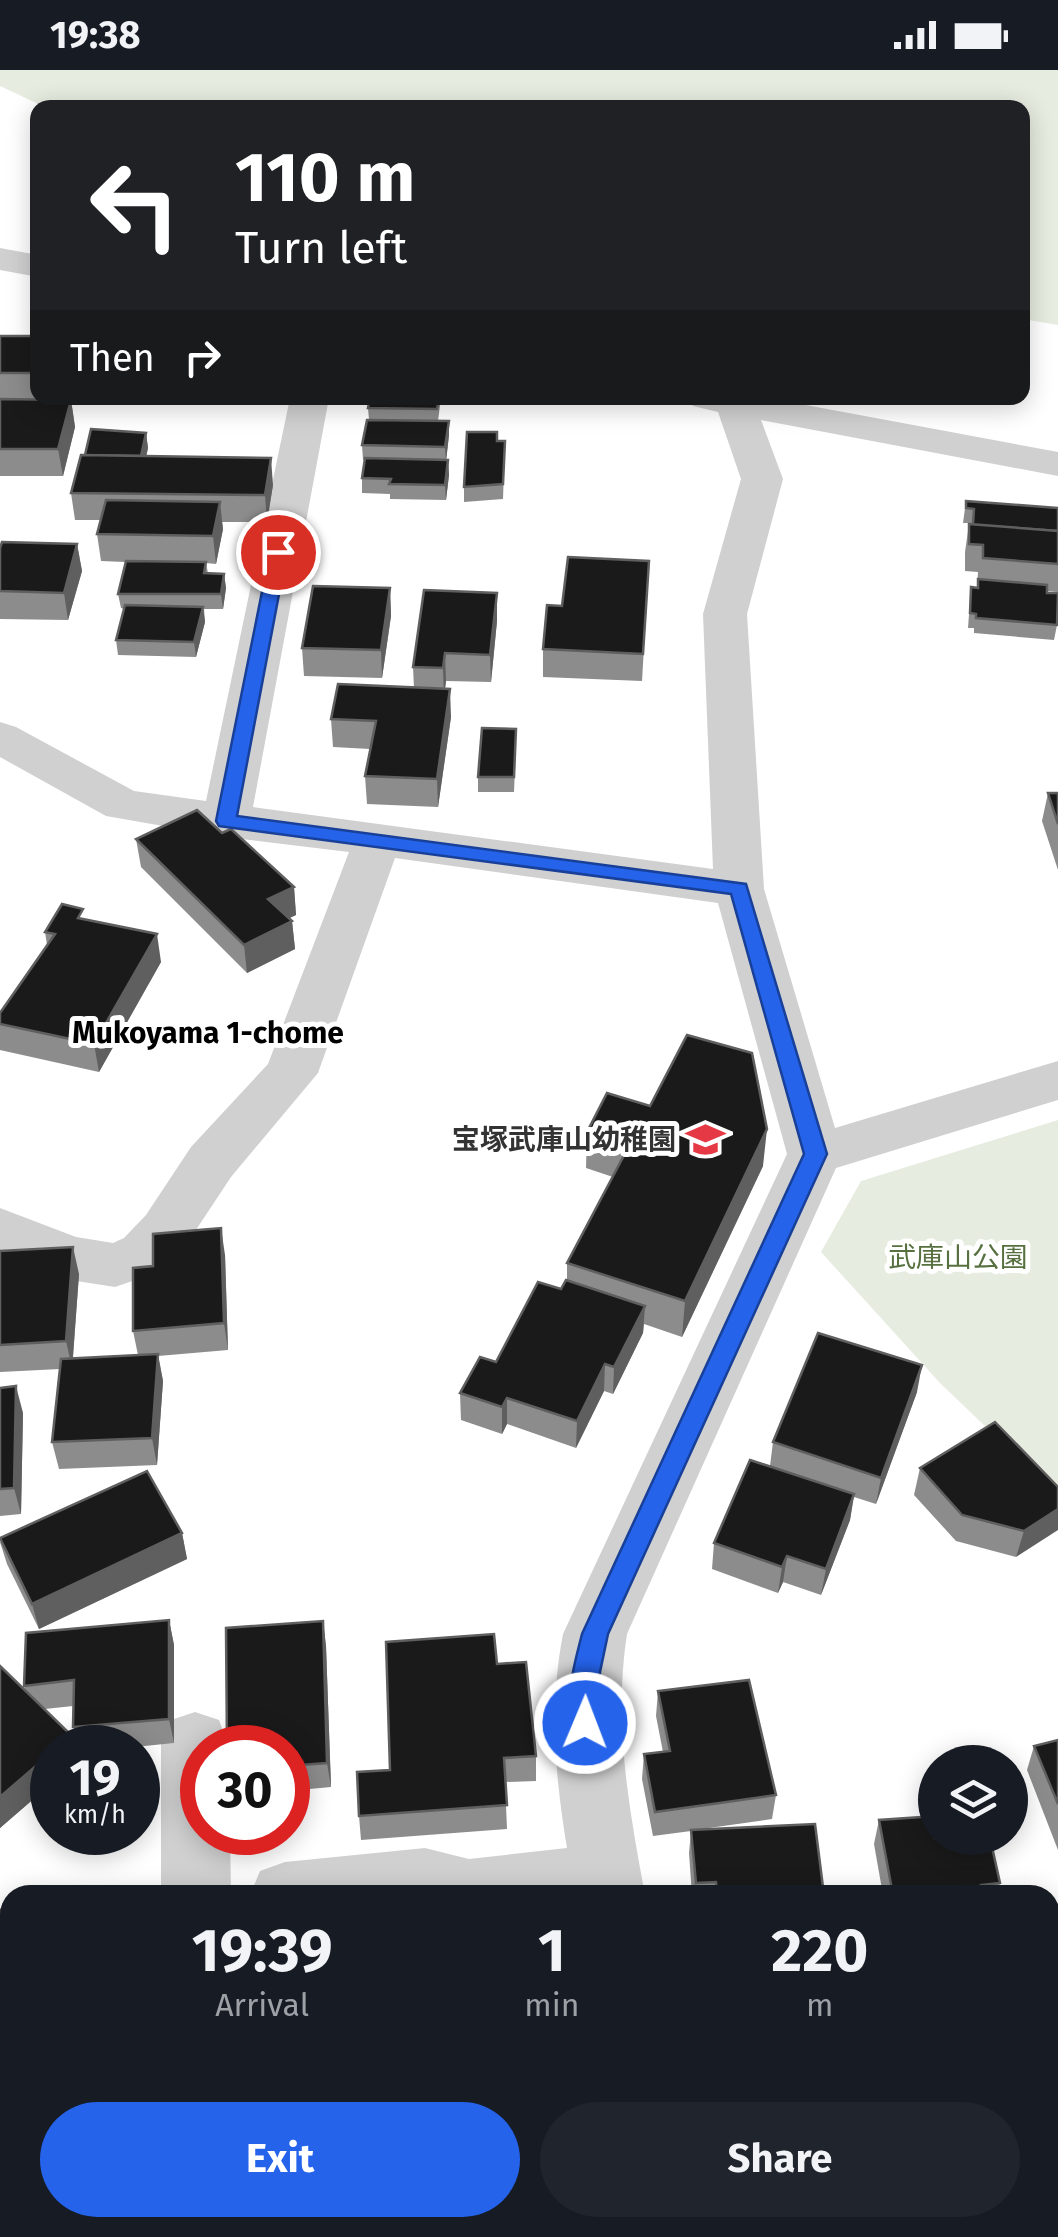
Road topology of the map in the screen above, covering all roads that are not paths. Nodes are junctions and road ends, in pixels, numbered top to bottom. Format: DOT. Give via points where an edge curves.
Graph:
graph roads {
  1 [pos="0,259"];
  2 [pos="30,265"];
  3 [pos="308,405"];
  4 [pos="727,405"];
  5 [pos="751,405"];
  6 [pos="1058,464"];
  7 [pos="0,737"];
  8 [pos="226,821"];
  9 [pos="377,841"];
  10 [pos="739,889"];
  11 [pos="1058,1080"];
  12 [pos="815,1154"];
  13 [pos="0,1230"];
  14 [pos="196,1855"];
  15 [pos="196,1885"];
  16 [pos="385,1885"];
  17 [pos="441,1885"];
  18 [pos="608,1885"];
  1 -- 2 [label="street"];
  3 -- 8 [label="street"];
  4 -- 10 [label="street" via="762,479 725,614"];
  5 -- 6 [label="street"];
  7 -- 8 [label="street" via="124,805"];
  8 -- 9 [label="street"];
  9 -- 10 [label="street"];
  9 -- 13 [label="street" via="291,1073 210,1162 144,1254 114,1265 70,1258"];
  10 -- 12 [label="street"];
  11 -- 12 [label="street"];
  12 -- 18 [label="street" via="595,1634 585,1723"];
  14 -- 15 [label="street"];
  16 -- 17 [label="street"];
}
